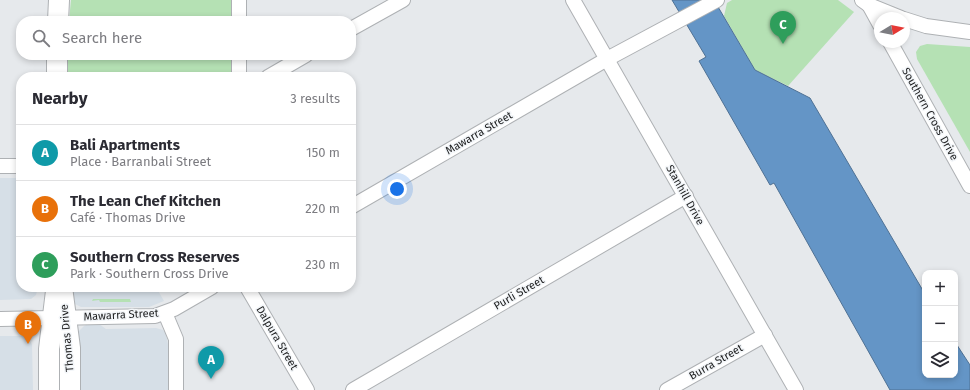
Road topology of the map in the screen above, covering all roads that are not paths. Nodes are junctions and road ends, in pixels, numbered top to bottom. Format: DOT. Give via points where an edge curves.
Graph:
graph roads {
  1 [pos="59,0"];
  2 [pos="239,0"];
  3 [pos="403,0"];
  4 [pos="573,0"];
  5 [pos="717,0"];
  6 [pos="866,3"];
  7 [pos="887,12"];
  8 [pos="874,15"];
  9 [pos="58,16"];
  10 [pos="239,16"];
  11 [pos="910,21"];
  12 [pos="356,26"];
  13 [pos="970,32"];
  14 [pos="893,48"];
  15 [pos="608,59"];
  16 [pos="57,60"];
  17 [pos="239,60"];
  18 [pos="297,60"];
  19 [pos="57,72"];
  20 [pos="239,72"];
  21 [pos="277,72"];
  22 [pos="0,166"];
  23 [pos="16,166"];
  24 [pos="970,186"];
  25 [pos="686,196"];
  26 [pos="356,204"];
  27 [pos="57,292"];
  28 [pos="62,292"];
  29 [pos="203,292"];
  30 [pos="250,292"];
  31 [pos="166,313"];
  32 [pos="59,318"];
  33 [pos="0,319"];
  34 [pos="764,335"];
  35 [pos="70,348"];
  36 [pos="48,349"];
  37 [pos="49,390"];
  38 [pos="70,390"];
  39 [pos="176,390"];
  40 [pos="307,390"];
  41 [pos="353,390"];
  42 [pos="667,390"];
  43 [pos="796,390"];
  1 -- 9 [label="main road"];
  2 -- 10 [label="street"];
  3 -- 12 [label="street"];
  4 -- 15 [label="street, Stanhill Drive"];
  5 -- 15 [label="street"];
  6 -- 7 [label="street"];
  6 -- 8 [label="street"];
  11 -- 13 [label="street" via="926,26"];
  14 -- 24 [label="street, Southern Cross Drive"];
  15 -- 25 [label="street, Stanhill Drive"];
  15 -- 26 [label="street, Mawarra Street"];
  16 -- 19 [label="main road"];
  17 -- 20 [label="street"];
  18 -- 21 [label="street"];
  22 -- 23 [label="street"];
  25 -- 34 [label="street, Stanhill Drive"];
  25 -- 41 [label="street, Purli Street"];
  27 -- 32 [label="main road, Thomas Drive"];
  28 -- 32 [label="main road, Thomas Drive"];
  29 -- 31 [label="street, Mawarra Street"];
  30 -- 40 [label="street, Dalpura Street"];
  31 -- 32 [label="street, Mawarra Street" via="150,316"];
  31 -- 39 [label="street" via="176,339"];
  32 -- 33 [label="street, Mawarra Street"];
  32 -- 35 [label="main road, Thomas Drive"];
  32 -- 36 [label="main road, Thomas Drive"];
  34 -- 42 [label="street, Burra Street"];
  34 -- 43 [label="street, Stanhill Drive"];
  35 -- 36 [label="main road"];
  35 -- 38 [label="main road, Thomas Drive"];
  36 -- 37 [label="main road, Thomas Drive"];
}
